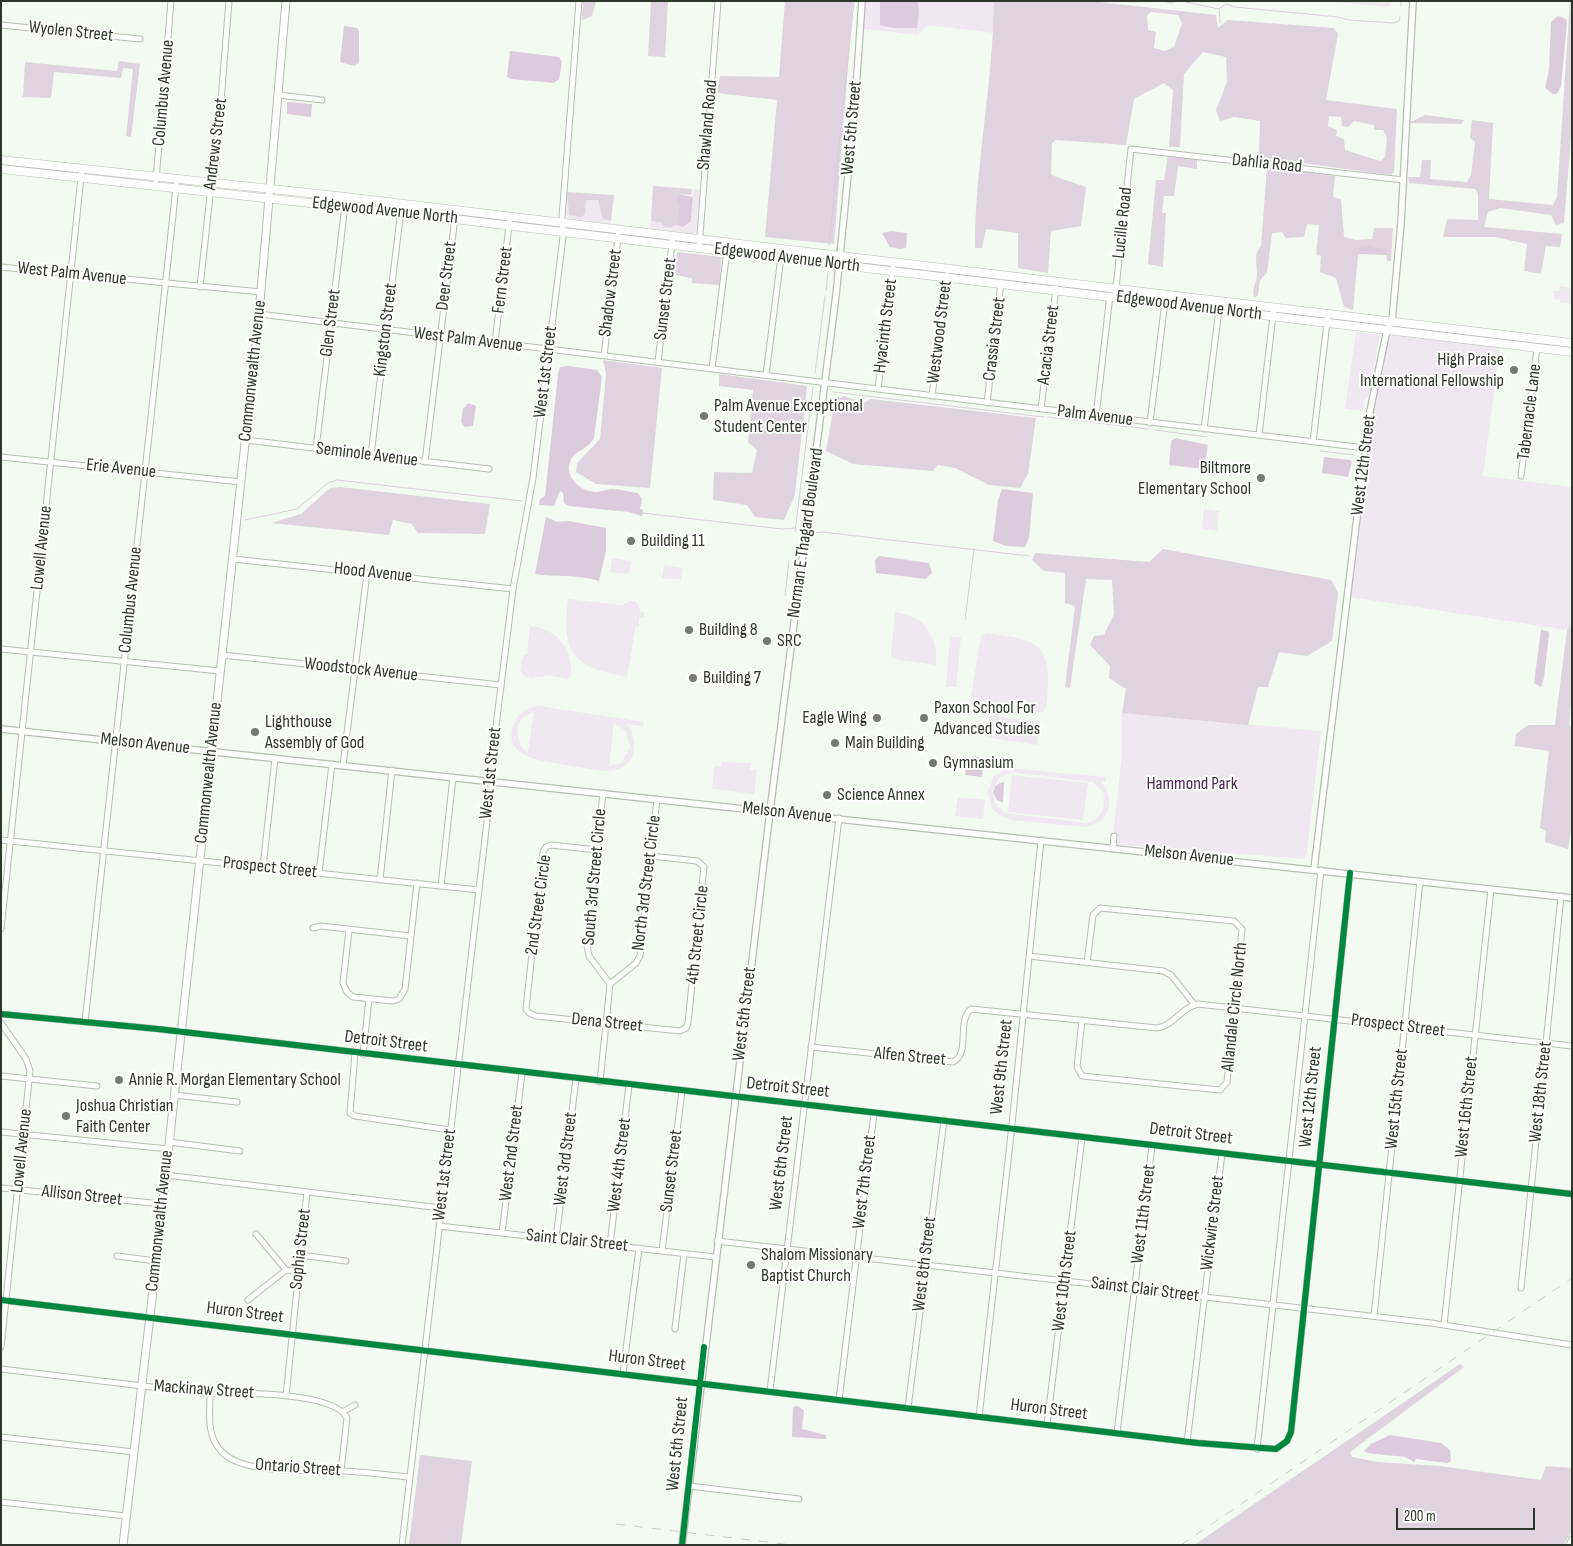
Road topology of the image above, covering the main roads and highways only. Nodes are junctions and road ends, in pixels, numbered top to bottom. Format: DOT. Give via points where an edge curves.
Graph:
graph roads {
  1 [pos="286,1"];
  2 [pos="1,160"];
  3 [pos="1,169"];
  4 [pos="270,188"];
  5 [pos="270,198"];
  6 [pos="510,221"];
  7 [pos="1572,343"];
  8 [pos="1572,352"];
  9 [pos="123,1545"];
  1 -- 4 [label="main road, Commonwealth Avenue"];
  2 -- 4 [label="main road, Edgewood Avenue North"];
  3 -- 5 [label="main road, Edgewood Avenue North"];
  4 -- 5 [label="main road, Commonwealth Avenue"];
  4 -- 6 [label="main road, Edgewood Avenue North" via="456,210"];
  5 -- 6 [label="main road, Edgewood Avenue North" via="454,219"];
  5 -- 9 [label="main road, Commonwealth Avenue" via="166,1175"];
  6 -- 7 [label="main road, Edgewood Avenue North" via="619,229"];
  6 -- 8 [label="main road, Edgewood Avenue North" via="562,232"];
}
